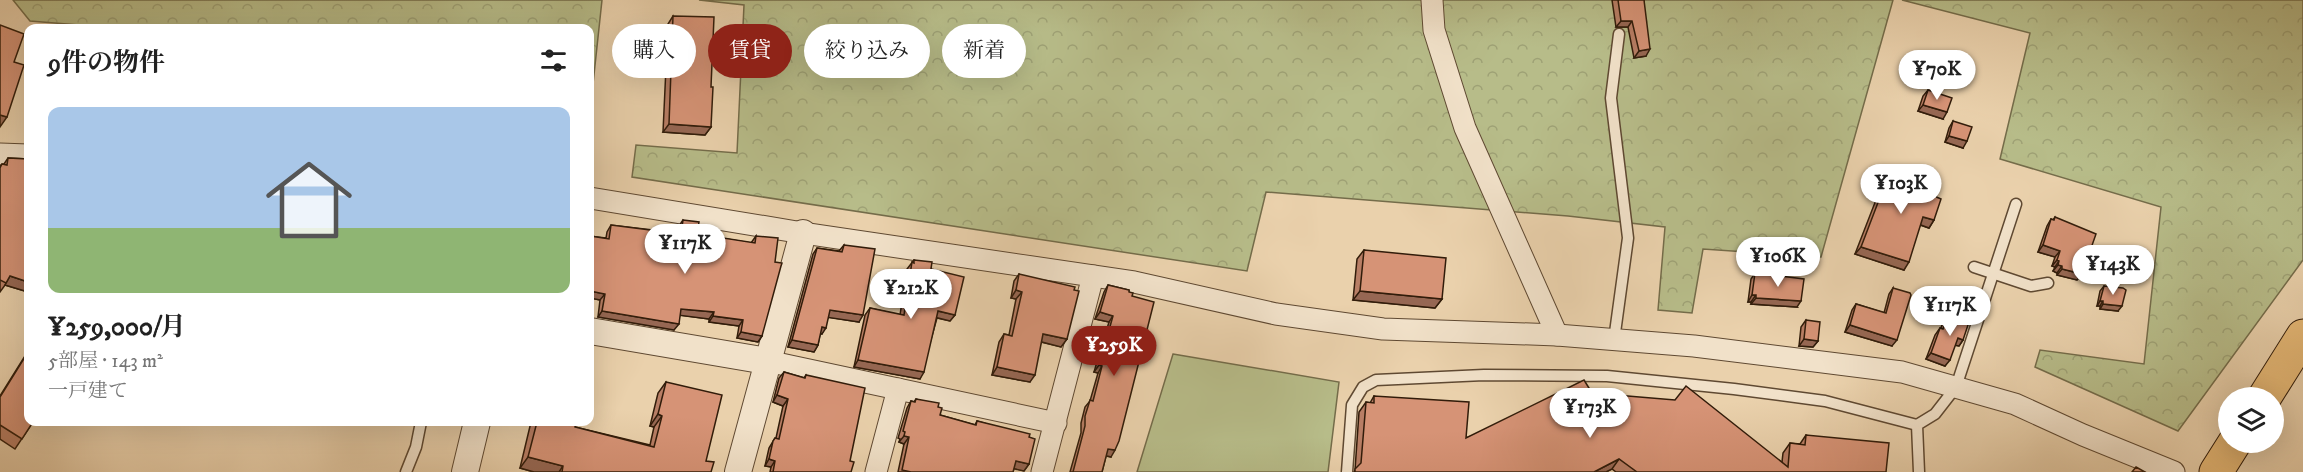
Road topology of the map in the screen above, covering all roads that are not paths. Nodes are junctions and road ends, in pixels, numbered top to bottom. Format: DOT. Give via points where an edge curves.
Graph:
graph roads {
  1 [pos="1432,0"];
  2 [pos="1619,34"];
  3 [pos="0,154"];
  4 [pos="24,155"];
  5 [pos="594,199"];
  6 [pos="2016,204"];
  7 [pos="803,233"];
  8 [pos="1974,267"];
  9 [pos="1993,274"];
  10 [pos="1093,276"];
  11 [pos="2048,283"];
  12 [pos="594,332"];
  13 [pos="1557,335"];
  14 [pos="2303,336"];
  15 [pos="1614,340"];
  16 [pos="767,361"];
  17 [pos="1956,387"];
  18 [pos="2271,387"];
  19 [pos="898,389"];
  20 [pos="1056,423"];
  21 [pos="1917,425"];
  22 [pos="420,426"];
  23 [pos="476,426"];
  24 [pos="2228,453"];
  25 [pos="406,472"];
  26 [pos="465,472"];
  27 [pos="738,472"];
  28 [pos="876,472"];
  29 [pos="1041,472"];
  30 [pos="1347,472"];
  31 [pos="1918,472"];
  32 [pos="2174,472"];
  33 [pos="2216,472"];
  1 -- 13 [label="street" via="1436,39 1465,128"];
  2 -- 15 [label="lane" via="1611,98 1628,238"];
  3 -- 4 [label="street"];
  5 -- 7 [label="street"];
  6 -- 9 [label="lane"];
  7 -- 10 [label="street"];
  7 -- 16 [label="street"];
  8 -- 9 [label="lane"];
  9 -- 11 [label="lane" via="2031,286"];
  9 -- 17 [label="lane"];
  10 -- 13 [label="street" via="1276,314 1383,329"];
  10 -- 20 [label="street"];
  12 -- 16 [label="street"];
  13 -- 15 [label="street"];
  14 -- 18 [label="highway"];
  15 -- 17 [label="street" via="1902,372"];
  16 -- 19 [label="street"];
  16 -- 27 [label="street"];
  17 -- 21 [label="lane" via="1935,414"];
  17 -- 32 [label="street" via="2015,404"];
  19 -- 20 [label="street"];
  19 -- 28 [label="street"];
  20 -- 29 [label="street"];
  21 -- 30 [label="lane" via="1825,401 1607,376 1484,375 1376,380 1363,387 1352,405"];
  21 -- 31 [label="lane"];
  22 -- 25 [label="lane"];
  23 -- 26 [label="street"];
  24 -- 33 [label="highway"];
}
